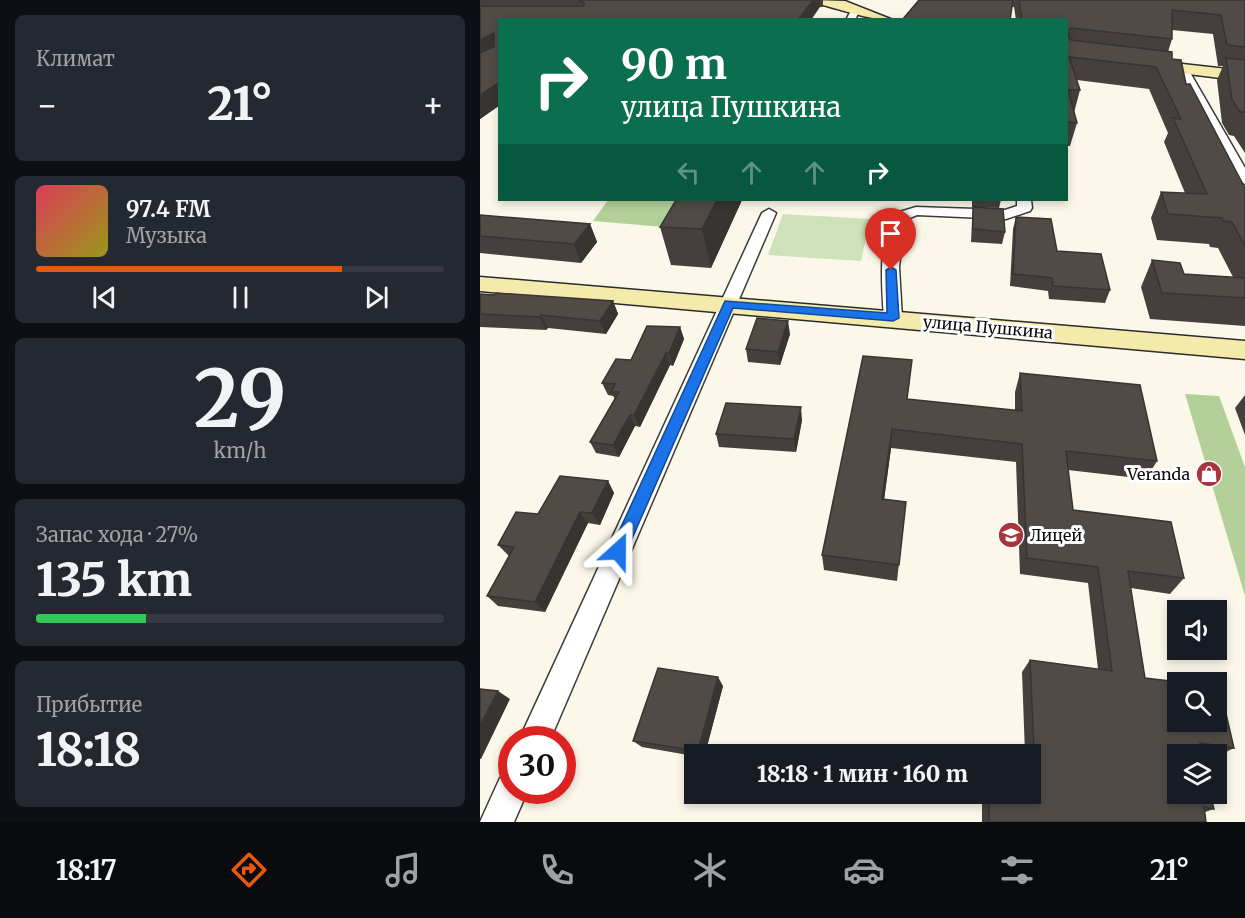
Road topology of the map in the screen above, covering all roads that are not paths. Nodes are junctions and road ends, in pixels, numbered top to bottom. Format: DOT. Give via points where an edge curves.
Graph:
graph roads {
  1 [pos="819,0"];
  2 [pos="850,8"];
  3 [pos="880,18"];
  4 [pos="1068,55"];
  5 [pos="1183,69"];
  6 [pos="1245,76"];
  7 [pos="1245,180"];
  8 [pos="1024,201"];
  9 [pos="769,213"];
  10 [pos="480,284"];
  11 [pos="729,304"];
  12 [pos="893,318"];
  13 [pos="1245,351"];
  14 [pos="540,726"];
  15 [pos="506,804"];
  16 [pos="498,822"];
  1 -- 2 [label="street"];
  2 -- 3 [label="street"];
  4 -- 5 [label="street"];
  5 -- 6 [label="street"];
  5 -- 7 [label="street"];
  8 -- 12 [label="street" via="1025,208 1006,215 916,211 898,217 892,237"];
  9 -- 11 [label="street"];
  10 -- 11 [label="street, улица Пушкина"];
  11 -- 12 [label="street, улица Пушкина"];
  11 -- 14 [label="street"];
  12 -- 13 [label="street, улица Пушкина"];
  15 -- 16 [label="street"];
}
